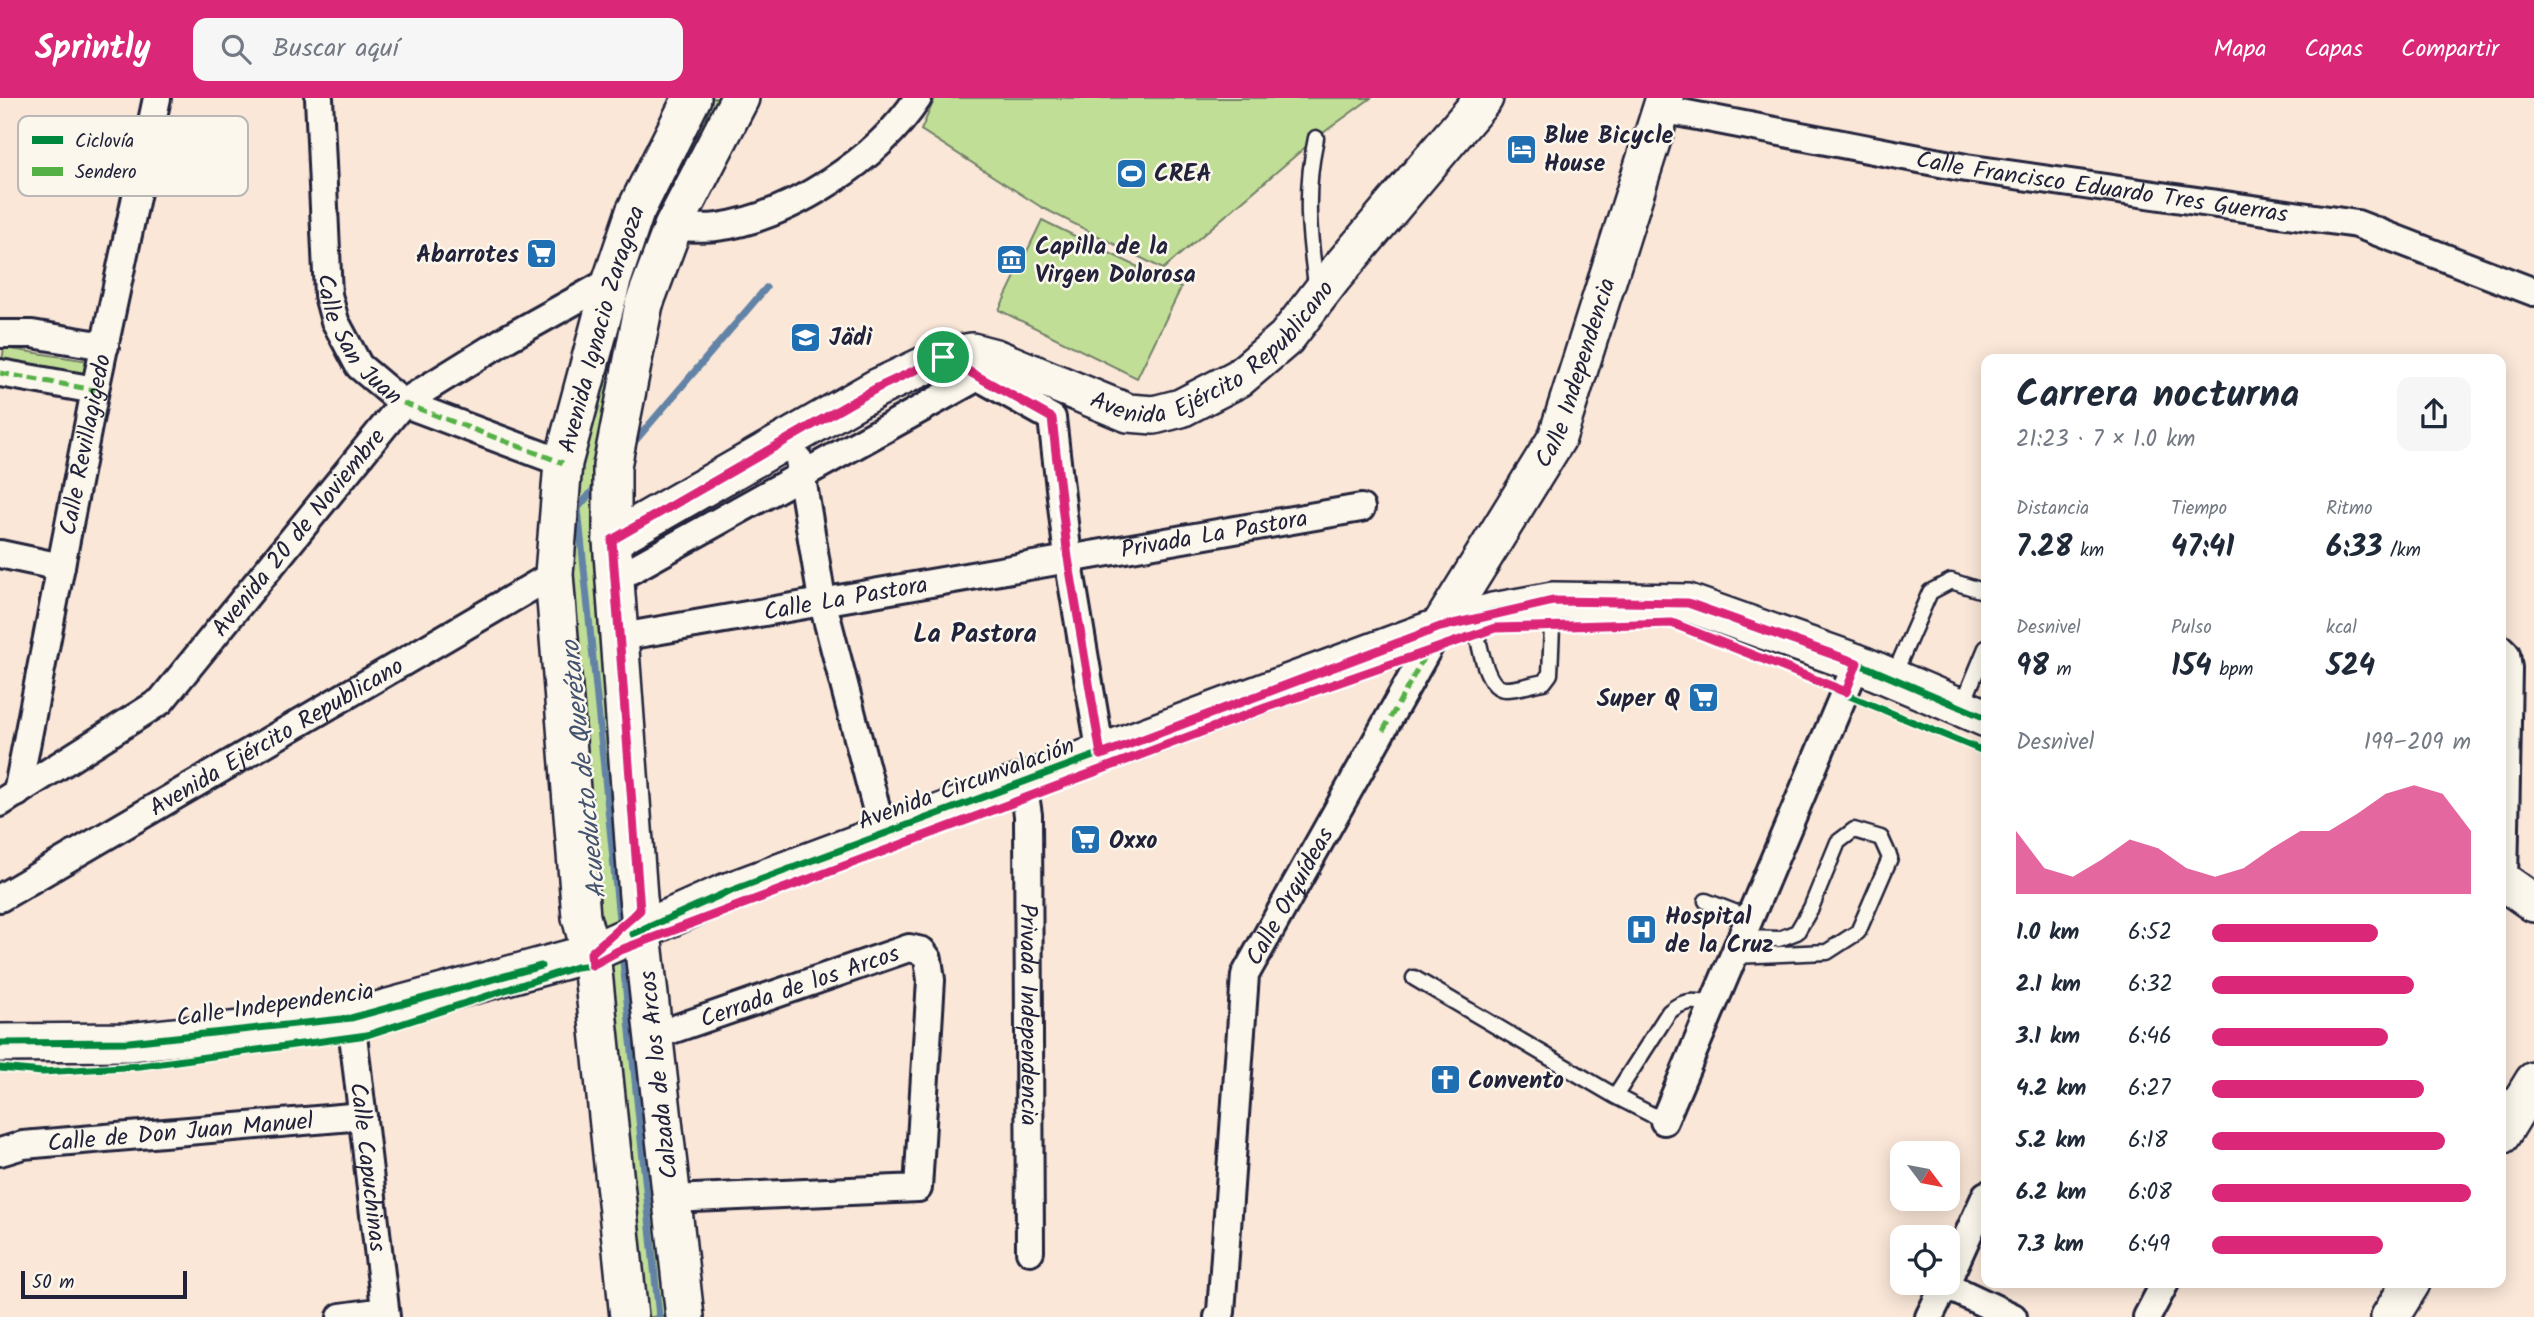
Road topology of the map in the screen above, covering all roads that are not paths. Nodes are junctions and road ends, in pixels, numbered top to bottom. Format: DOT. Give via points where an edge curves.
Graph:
graph roads {
  1 [pos="157,98"];
  2 [pos="319,98"];
  3 [pos="692,98"];
  4 [pos="740,98"];
  5 [pos="918,98"];
  6 [pos="1484,98"];
  7 [pos="1663,104"];
  8 [pos="153,116"];
  9 [pos="1316,138"];
  10 [pos="136,196"];
  11 [pos="674,227"];
  12 [pos="612,280"];
  13 [pos="2534,292"];
  14 [pos="1318,299"];
  15 [pos="0,334"];
  16 [pos="105,346"];
  17 [pos="943,357"];
  18 [pos="0,373"];
  19 [pos="978,377"];
  20 [pos="95,390"];
  21 [pos="403,403"];
  22 [pos="795,435"];
  23 [pos="563,463"];
  24 [pos="801,474"];
  25 [pos="1361,508"];
  26 [pos="612,540"];
  27 [pos="0,554"];
  28 [pos="1068,558"];
  29 [pos="61,567"];
  30 [pos="554,574"];
  31 [pos="615,579"];
  32 [pos="1981,590"];
  33 [pos="822,600"];
  34 [pos="1553,601"];
  35 [pos="1457,622"];
  36 [pos="621,637"];
  37 [pos="2506,659"];
  38 [pos="1857,663"];
  39 [pos="1981,675"];
  40 [pos="1893,678"];
  41 [pos="1974,712"];
  42 [pos="2506,742"];
  43 [pos="1101,755"];
  44 [pos="1023,781"];
  45 [pos="9,798"];
  46 [pos="883,834"];
  47 [pos="2506,891"];
  48 [pos="2506,893"];
  49 [pos="0,898"];
  50 [pos="1706,901"];
  51 [pos="2534,903"];
  52 [pos="640,920"];
  53 [pos="2534,921"];
  54 [pos="1742,937"];
  55 [pos="591,953"];
  56 [pos="1414,978"];
  57 [pos="1714,1004"];
  58 [pos="351,1018"];
  59 [pos="654,1036"];
  60 [pos="0,1042"];
  61 [pos="2534,1081"];
  62 [pos="1615,1096"];
  63 [pos="363,1116"];
  64 [pos="1664,1121"];
  65 [pos="2506,1127"];
  66 [pos="0,1152"];
  67 [pos="672,1199"];
  68 [pos="1981,1206"];
  69 [pos="1030,1251"];
  70 [pos="1960,1252"];
  71 [pos="2162,1288"];
  72 [pos="2408,1288"];
  73 [pos="1960,1289"];
  74 [pos="1940,1295"];
  75 [pos="386,1314"];
  76 [pos="1223,1315"];
  77 [pos="341,1317"];
  78 [pos="629,1317"];
  79 [pos="685,1317"];
  80 [pos="1929,1317"];
  81 [pos="2013,1317"];
  82 [pos="2147,1317"];
  83 [pos="2390,1317"];
  1 -- 8 [label="street, Calle Revillagigedo"];
  2 -- 21 [label="street, Calle San Juan" via="328,295 335,321 359,366"];
  3 -- 12 [label="street, Avenida Ignacio Zaragoza" via="635,212"];
  4 -- 11 [label="street, Avenida Ignacio Zaragoza"];
  5 -- 11 [label="street" via="882,144 824,187 752,218 717,227"];
  6 -- 14 [label="street, Avenida Ejército Republicano"];
  7 -- 13 [label="street, Calle Francisco Eduardo Tres Guerras" via="1966,168 2357,224"];
  7 -- 35 [label="street, Calle Independencia" via="1557,438"];
  9 -- 14 [label="lane" via="1307,225"];
  10 -- 16 [label="street, Calle Revillagigedo"];
  11 -- 26 [label="street, Avenida Ignacio Zaragoza" via="644,304 611,466"];
  12 -- 21 [label="street, Avenida 20 de Noviembre"];
  12 -- 23 [label="street, Avenida Ignacio Zaragoza"];
  14 -- 17 [label="street, Avenida Ejército Republicano" via="1286,338 1239,377 1181,408 1154,415 1128,413 995,358 972,352"];
  15 -- 16 [label="street" via="32,334"];
  16 -- 20 [label="street, Calle Revillagigedo"];
  17 -- 19 [label="street"];
  17 -- 22 [label="street, Avenida Ejército Republicano"];
  18 -- 20 [label="street"];
  19 -- 24 [label="street"];
  19 -- 28 [label="street" via="1052,418"];
  20 -- 29 [label="street, Calle Revillagigedo"];
  21 -- 23 [label="street, Calle San Juan"];
  21 -- 45 [label="street, Avenida 20 de Noviembre" via="161,701"];
  22 -- 24 [label="street"];
  22 -- 26 [label="street, Avenida Ejército Republicano"];
  23 -- 30 [label="street, Avenida Ignacio Zaragoza"];
  24 -- 31 [label="street"];
  24 -- 33 [label="street"];
  25 -- 28 [label="street, Privada La Pastora"];
  26 -- 31 [label="street, Calzada de los Arcos"];
  27 -- 29 [label="street"];
  28 -- 33 [label="street, Calle La Pastora"];
  28 -- 43 [label="street"];
  29 -- 45 [label="street, Calle Revillagigedo"];
  30 -- 49 [label="street, Avenida Ejército Republicano"];
  30 -- 55 [label="street" via="581,917"];
  31 -- 36 [label="street, Calzada de los Arcos"];
  32 -- 40 [label="lane" via="1951,581 1930,592"];
  33 -- 36 [label="street, Calle La Pastora"];
  33 -- 46 [label="street"];
  34 -- 35 [label="street, Avenida Circunvalación"];
  34 -- 35 [label="lane" via="1553,666 1544,682 1503,690 1492,684"];
  34 -- 38 [label="street, Avenida Circunvalación" via="1688,603"];
  35 -- 43 [label="street, Avenida Circunvalación"];
  35 -- 76 [label="street, Calle Orquídeas" via="1383,731 1245,975"];
  36 -- 52 [label="street, Calzada de los Arcos"];
  37 -- 42 [label="street"];
  38 -- 40 [label="street, Avenida Circunvalación"];
  38 -- 54 [label="street"];
  39 -- 41 [label="lane"];
  40 -- 41 [label="street, Avenida Circunvalación"];
  43 -- 44 [label="street, Avenida Circunvalación"];
  44 -- 46 [label="street, Avenida Circunvalación"];
  44 -- 69 [label="street, Privada Independencia" via="1028,815"];
  46 -- 52 [label="street, Avenida Circunvalación"];
  47 -- 51 [label="street"];
  48 -- 53 [label="street"];
  50 -- 54 [label="lane"];
  52 -- 55 [label="street, Calle Independencia"];
  52 -- 59 [label="street, Calzada de los Arcos"];
  54 -- 54 [label="lane" via="1779,939 1797,932 1838,842 1854,830 1881,838 1890,858 1858,932 1827,951"];
  54 -- 57 [label="street"];
  55 -- 58 [label="street, Calle Independencia"];
  55 -- 78 [label="street"];
  56 -- 62 [label="lane"];
  57 -- 62 [label="lane" via="1690,1001 1669,1012"];
  57 -- 64 [label="street"];
  58 -- 60 [label="street, Calle Independencia" via="129,1042"];
  58 -- 63 [label="street, Calle Capuchinas"];
  59 -- 67 [label="street, Calzada de los Arcos"];
  59 -- 67 [label="street, Cerrada de los Arcos" via="909,948 922,951 928,959 931,980 918,1188"];
  61 -- 65 [label="street"];
  62 -- 64 [label="lane"];
  63 -- 66 [label="street, Calle de Don Juan Manuel" via="23,1145"];
  63 -- 75 [label="street, Calle Capuchinas"];
  67 -- 79 [label="street, Calzada de los Arcos"];
  68 -- 70 [label="street"];
  71 -- 82 [label="street"];
  72 -- 83 [label="street"];
  73 -- 81 [label="street"];
  74 -- 80 [label="street"];
  75 -- 77 [label="street"];
}
